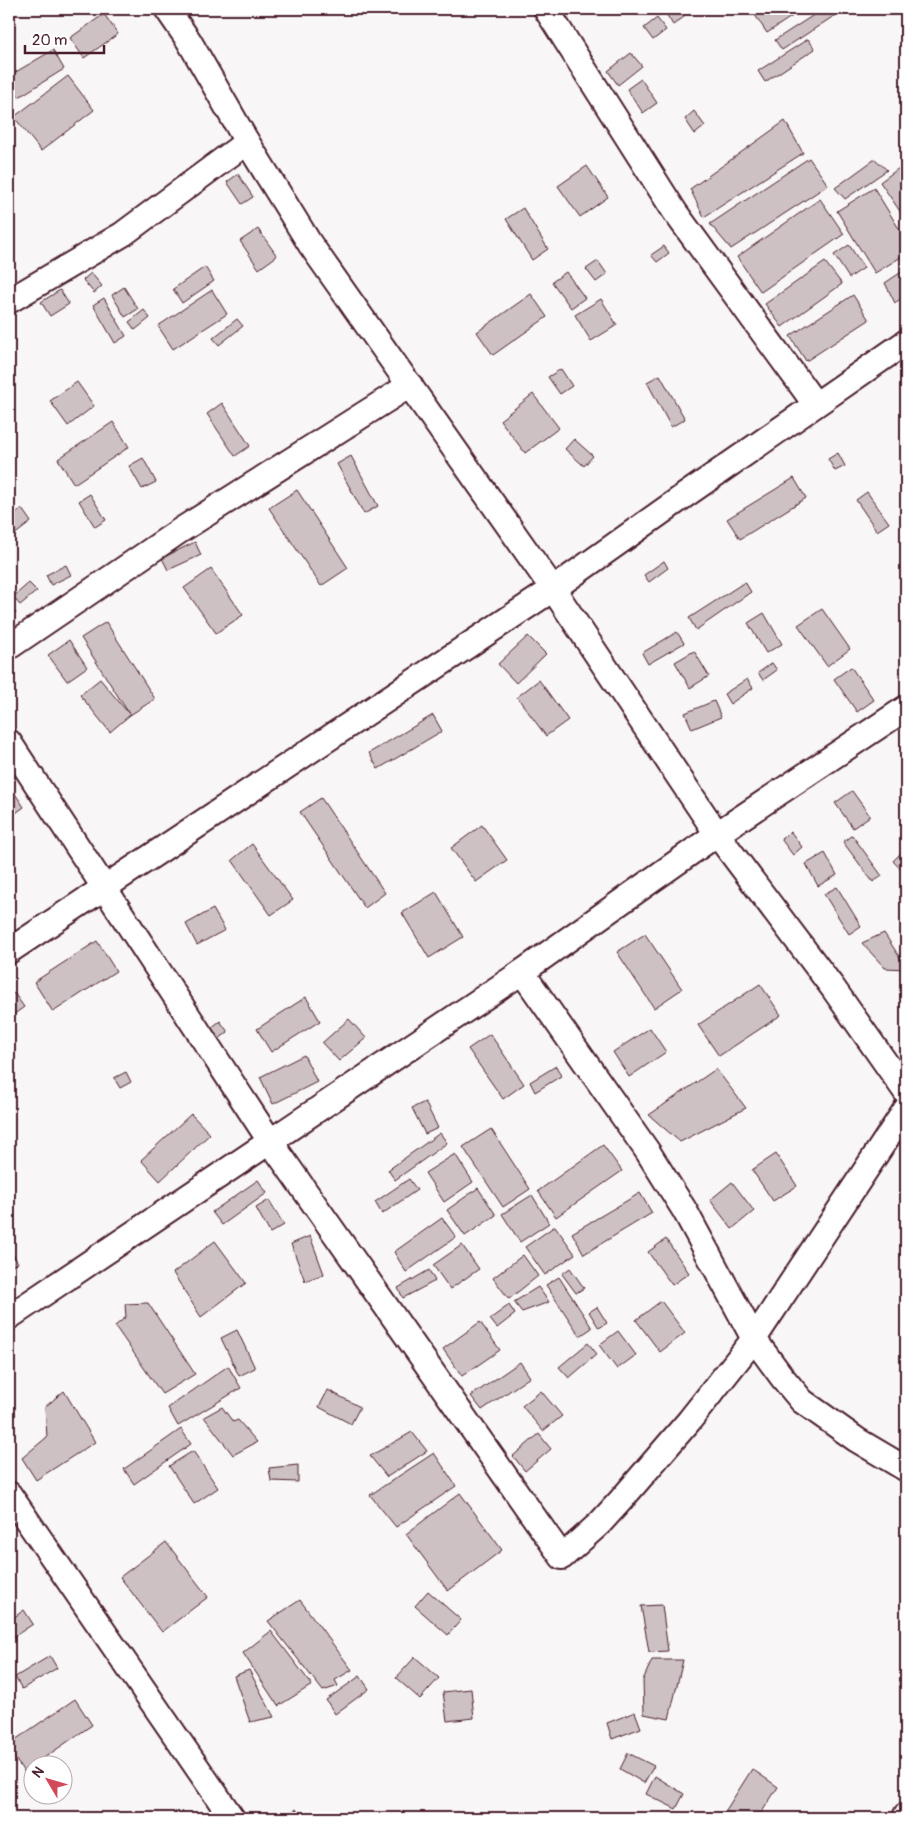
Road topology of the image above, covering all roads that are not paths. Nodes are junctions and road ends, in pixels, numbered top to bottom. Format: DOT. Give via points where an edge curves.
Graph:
graph roads {
  1 [pos="167,9"];
  2 [pos="546,9"];
  3 [pos="247,142"];
  4 [pos="9,302"];
  5 [pos="906,342"];
  6 [pos="410,385"];
  7 [pos="815,404"];
  8 [pos="553,589"];
  9 [pos="9,647"];
  10 [pos="906,708"];
  11 [pos="9,742"];
  12 [pos="717,834"];
  13 [pos="105,888"];
  14 [pos="9,951"];
  15 [pos="522,972"];
  16 [pos="906,1092"];
  17 [pos="906,1109"];
  18 [pos="270,1141"];
  19 [pos="9,1317"];
  20 [pos="754,1338"];
  21 [pos="906,1469"];
  22 [pos="9,1494"];
  23 [pos="232,1818"];
  1 -- 3 [label="street"];
  2 -- 7 [label="street" via="675,212"];
  3 -- 4 [label="street" via="123,234"];
  3 -- 6 [label="street" via="310,244"];
  5 -- 7 [label="street"];
  6 -- 8 [label="street"];
  6 -- 9 [label="street" via="181,530"];
  7 -- 8 [label="street"];
  8 -- 12 [label="street"];
  8 -- 13 [label="street"];
  10 -- 12 [label="street"];
  11 -- 13 [label="street"];
  12 -- 15 [label="street"];
  12 -- 16 [label="street" via="833,988"];
  13 -- 14 [label="street"];
  13 -- 18 [label="street"];
  15 -- 18 [label="street"];
  15 -- 20 [label="street" via="662,1174"];
  17 -- 20 [label="street"];
  18 -- 19 [label="street"];
  18 -- 20 [label="street" via="562,1557 621,1500"];
  20 -- 21 [label="street" via="802,1400 857,1440"];
  22 -- 23 [label="street"];
}
